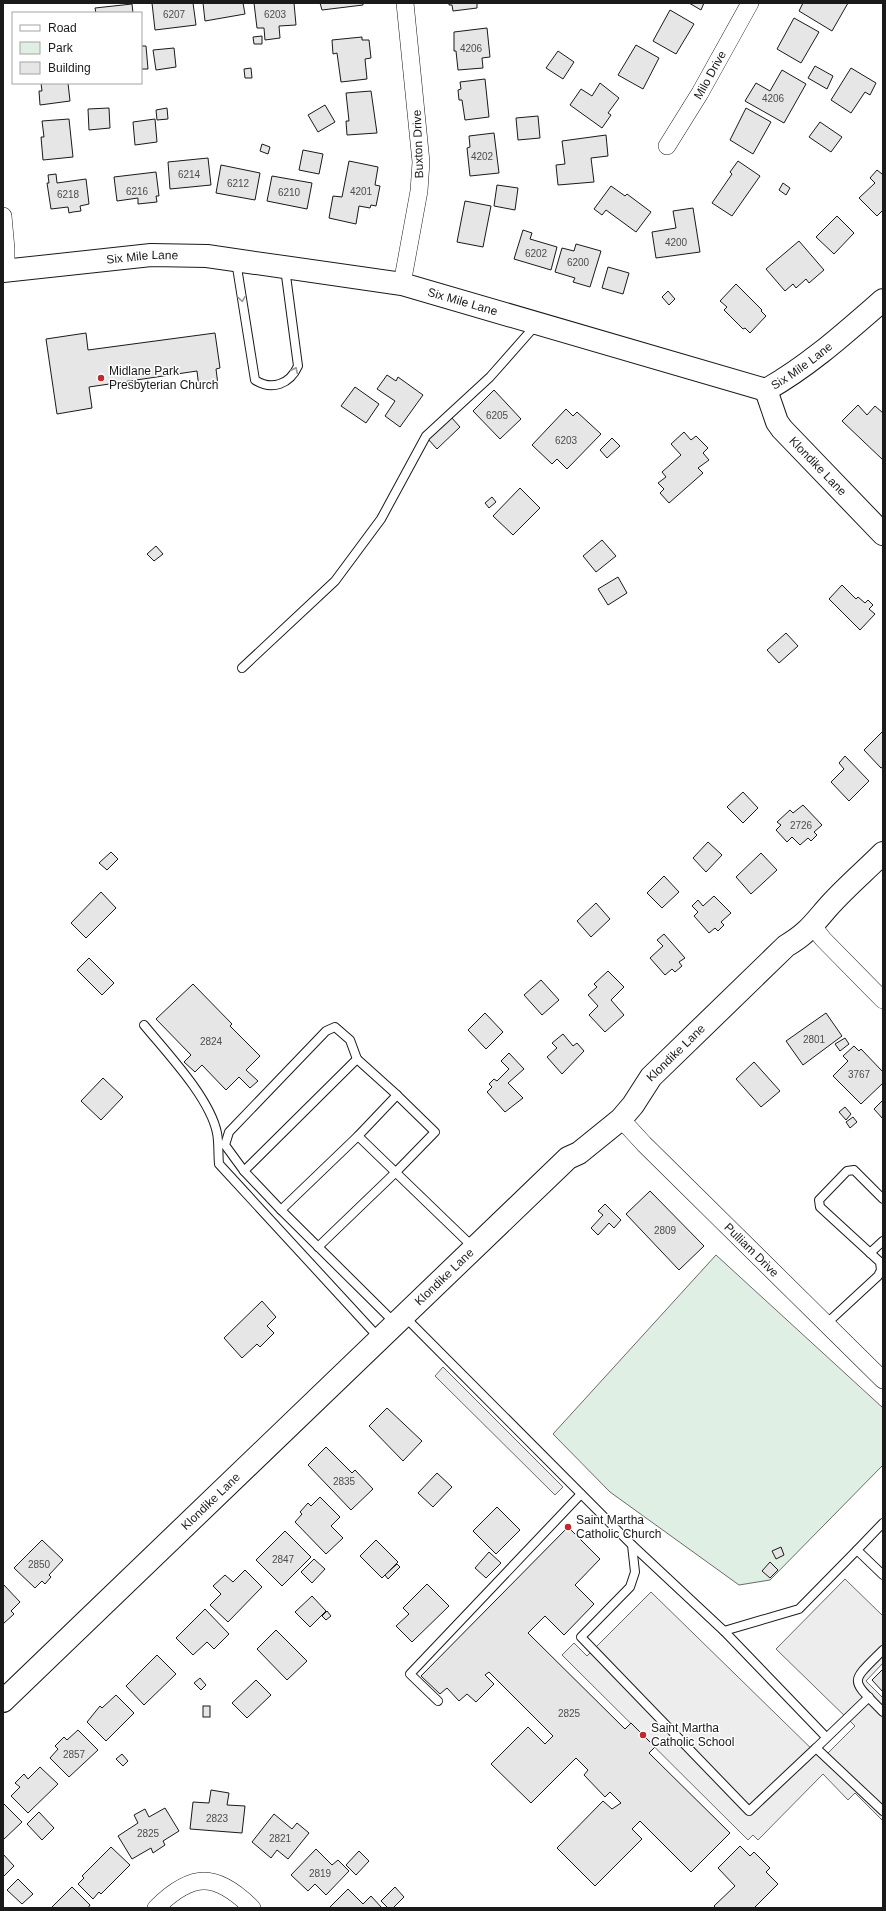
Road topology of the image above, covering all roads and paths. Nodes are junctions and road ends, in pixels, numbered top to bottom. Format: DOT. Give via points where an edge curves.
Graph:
graph roads {
  1 [pos="405,3"];
  2 [pos="750,3"];
  3 [pos="668,146"];
  4 [pos="3,216"];
  5 [pos="236,260"];
  6 [pos="285,267"];
  7 [pos="4,271"];
  8 [pos="402,284"];
  9 [pos="883,300"];
  10 [pos="537,323"];
  11 [pos="766,390"];
  12 [pos="883,534"];
  13 [pos="242,668"];
  14 [pos="883,853"];
  15 [pos="813,926"];
  16 [pos="883,1000"];
  17 [pos="144,1026"];
  18 [pos="356,1059"];
  19 [pos="397,1096"];
  20 [pos="621,1119"];
  21 [pos="358,1136"];
  22 [pos="244,1171"];
  23 [pos="396,1172"];
  24 [pos="883,1199"];
  25 [pos="281,1210"];
  26 [pos="883,1241"];
  27 [pos="318,1247"];
  28 [pos="475,1248"];
  29 [pos="870,1254"];
  30 [pos="881,1278"];
  31 [pos="400,1320"];
  32 [pos="826,1324"];
  33 [pos="380,1340"];
  34 [pos="883,1380"];
  35 [pos="581,1494"];
  36 [pos="883,1523"];
  37 [pos="632,1546"];
  38 [pos="857,1550"];
  39 [pos="883,1575"];
  40 [pos="724,1631"];
  41 [pos="883,1650"];
  42 [pos="869,1697"];
  43 [pos="438,1700"];
  44 [pos="3,1701"];
  45 [pos="883,1712"];
  46 [pos="826,1737"];
  47 [pos="816,1748"];
  48 [pos="883,1811"];
  49 [pos="156,1908"];
  50 [pos="252,1908"];
  1 -- 8 [label="street, Buxton Drive" via="421,162 419,192"];
  2 -- 3 [label="street, Milo Drive"];
  4 -- 7 [label="street" via="6,249"];
  5 -- 6 [label="street, Six Mile Lane"];
  5 -- 6 [label="lane, one-way" via="255,380 271,386 282,384 289,379 298,366"];
  5 -- 7 [label="street, Six Mile Lane" via="207,256 151,255"];
  6 -- 8 [label="street, Six Mile Lane"];
  8 -- 10 [label="street, Six Mile Lane"];
  9 -- 11 [label="street, Six Mile Lane" via="811,361"];
  10 -- 11 [label="street, Six Mile Lane"];
  10 -- 13 [label="lane" via="490,377 426,436 381,519 335,581"];
  11 -- 12 [label="street, Klondike Lane" via="782,429"];
  14 -- 15 [label="street, Klondike Lane" via="829,906"];
  15 -- 16 [label="street" via="823,940"];
  15 -- 20 [label="street, Klondike Lane" via="786,946 651,1077"];
  17 -- 33 [label="lane" via="179,1067 205,1104 217,1133 219,1164"];
  18 -- 19 [label="lane"];
  18 -- 22 [label="lane"];
  18 -- 22 [label="lane" via="350,1040 335,1028 326,1031 229,1132 225,1145"];
  19 -- 21 [label="lane"];
  19 -- 23 [label="lane" via="435,1132"];
  20 -- 28 [label="street, Klondike Lane" via="579,1153 568,1158"];
  20 -- 32 [label="street, Pulliam Drive"];
  21 -- 23 [label="lane"];
  21 -- 25 [label="lane"];
  22 -- 25 [label="lane"];
  23 -- 27 [label="lane"];
  23 -- 28 [label="lane"];
  24 -- 29 [label="lane" via="854,1170 847,1170 819,1200 820,1206"];
  25 -- 27 [label="lane"];
  26 -- 29 [label="lane"];
  27 -- 31 [label="lane"];
  28 -- 31 [label="street, Klondike Lane"];
  29 -- 30 [label="lane" via="880,1262"];
  30 -- 32 [label="lane"];
  31 -- 33 [label="street, Klondike Lane"];
  31 -- 35 [label="lane"];
  32 -- 34 [label="street, Pulliam Drive"];
  33 -- 44 [label="street, Klondike Lane"];
  35 -- 37 [label="lane"];
  35 -- 43 [label="lane" via="410,1674"];
  36 -- 38 [label="lane"];
  37 -- 40 [label="lane"];
  37 -- 47 [label="lane" via="635,1572 630,1587 581,1637 749,1811"];
  38 -- 39 [label="lane"];
  38 -- 40 [label="lane" via="799,1609"];
  40 -- 46 [label="lane"];
  41 -- 42 [label="lane" via="857,1679 858,1685"];
  42 -- 45 [label="lane"];
  42 -- 46 [label="lane"];
  46 -- 47 [label="lane"];
  47 -- 48 [label="lane"];
  49 -- 50 [label="street" via="182,1886 194,1882 210,1882 228,1887"];
}
